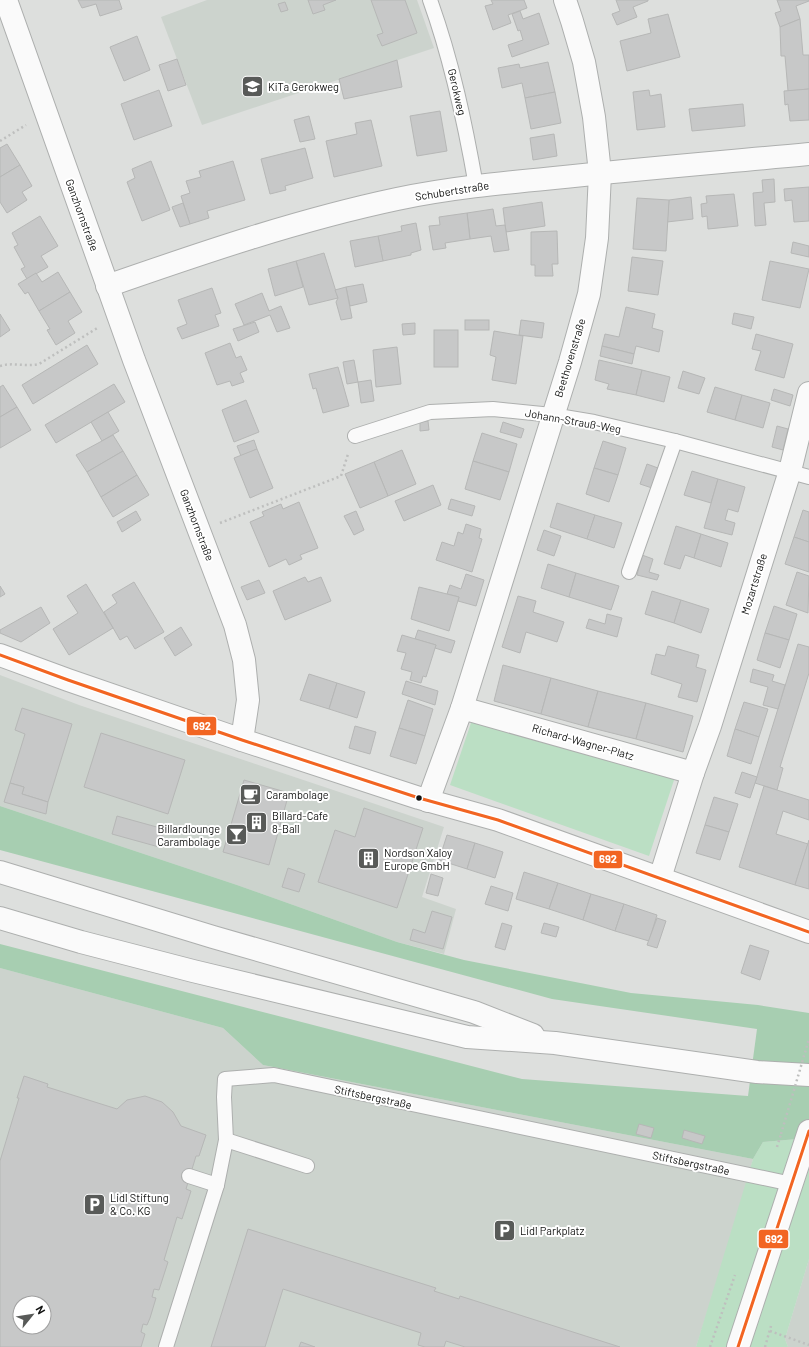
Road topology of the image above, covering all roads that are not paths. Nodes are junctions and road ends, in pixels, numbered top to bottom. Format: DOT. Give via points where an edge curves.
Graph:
graph roads {
  1 [pos="6,0"];
  2 [pos="430,0"];
  3 [pos="565,0"];
  4 [pos="809,154"];
  5 [pos="600,173"];
  6 [pos="476,186"];
  7 [pos="107,286"];
  8 [pos="809,393"];
  9 [pos="552,415"];
  10 [pos="355,436"];
  11 [pos="675,441"];
  12 [pos="799,474"];
  13 [pos="629,572"];
  14 [pos="0,655"];
  15 [pos="462,708"];
  16 [pos="242,740"];
  17 [pos="693,772"];
  18 [pos="428,801"];
  19 [pos="0,872"];
  20 [pos="660,878"];
  21 [pos="0,918"];
  22 [pos="809,932"];
  23 [pos="555,1043"];
  24 [pos="809,1075"];
  25 [pos="807,1136"];
  26 [pos="226,1140"];
  27 [pos="308,1166"];
  28 [pos="190,1176"];
  29 [pos="792,1184"];
  30 [pos="218,1185"];
  31 [pos="166,1347"];
  32 [pos="738,1347"];
  1 -- 7 [label="main road, Ganzhornstraße"];
  2 -- 6 [label="lane, Gerokweg" via="456,85"];
  3 -- 5 [label="main road, Beethovenstraße" via="584,62 594,117"];
  4 -- 5 [label="main road, Schubertstraße"];
  5 -- 6 [label="main road, Schubertstraße"];
  5 -- 9 [label="main road, Beethovenstraße" via="597,238 589,294"];
  6 -- 7 [label="main road, Schubertstraße" via="336,213 256,236"];
  7 -- 16 [label="main road, Ganzhornstraße" via="235,625 244,660 248,700"];
  8 -- 12 [label="main road, Mozartstraße"];
  9 -- 10 [label="lane, Johann-Strauß-Weg" via="493,409 430,412"];
  9 -- 11 [label="lane, Johann-Strauß-Weg"];
  9 -- 15 [label="main road, Beethovenstraße"];
  11 -- 12 [label="lane, Johann-Strauß-Weg"];
  11 -- 13 [label="lane"];
  12 -- 17 [label="main road, Mozartstraße"];
  14 -- 16 [label="main road"];
  15 -- 17 [label="main road, Richard-Wagner-Platz"];
  15 -- 18 [label="main road"];
  16 -- 18 [label="main road"];
  17 -- 20 [label="main road"];
  18 -- 20 [label="main road" via="498,820"];
  19 -- 23 [label="main road" via="474,1012"];
  20 -- 22 [label="main road"];
  21 -- 23 [label="main road" via="193,971 467,1037"];
  23 -- 24 [label="main road" via="757,1072"];
  25 -- 29 [label="main road"];
  26 -- 27 [label="lane"];
  26 -- 29 [label="lane, Stiftsbergstraße" via="225,1079 274,1075"];
  26 -- 30 [label="lane, Stiftsbergstraße"];
  28 -- 30 [label="lane"];
  29 -- 32 [label="main road"];
  30 -- 31 [label="lane, Stiftsbergstraße"];
}
